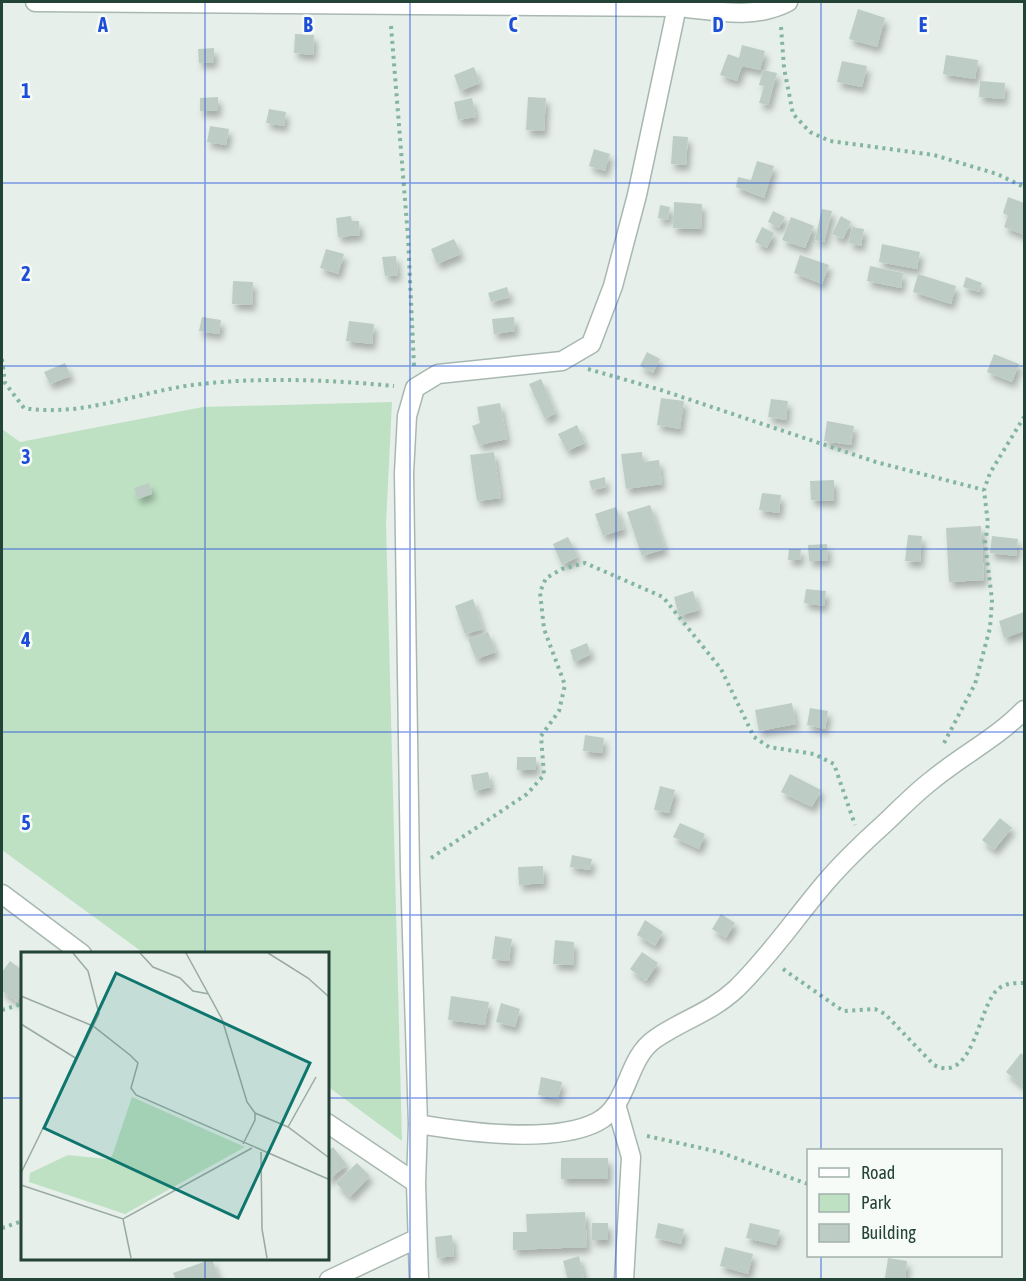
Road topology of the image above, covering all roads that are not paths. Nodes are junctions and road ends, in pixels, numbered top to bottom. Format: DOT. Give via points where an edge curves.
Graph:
graph roads {
  1 [pos="35,2"];
  2 [pos="389,2"];
  3 [pos="457,2"];
  4 [pos="787,2"];
  5 [pos="678,4"];
  6 [pos="1024,710"];
  7 [pos="2,894"];
  8 [pos="79,952"];
  9 [pos="617,1108"];
  10 [pos="328,1124"];
  11 [pos="418,1124"];
  12 [pos="416,1183"];
  13 [pos="416,1239"];
  14 [pos="329,1280"];
  15 [pos="418,1280"];
  16 [pos="624,1280"];
  1 -- 2 [label="street"];
  2 -- 3 [label="street"];
  3 -- 5 [label="street"];
  4 -- 5 [label="street" via="746,14"];
  5 -- 11 [label="street" via="650,143 608,304 591,344 562,361 438,374 415,388 408,416 404,473"];
  6 -- 9 [label="street" via="1011,724 931,780 862,845 736,989 711,1010 654,1040 641,1054"];
  7 -- 8 [label="street"];
  9 -- 11 [label="street" via="576,1131 479,1134"];
  9 -- 16 [label="street" via="631,1157"];
  10 -- 12 [label="street"];
  11 -- 12 [label="street"];
  12 -- 13 [label="street"];
  13 -- 14 [label="street"];
  13 -- 15 [label="street"];
}
